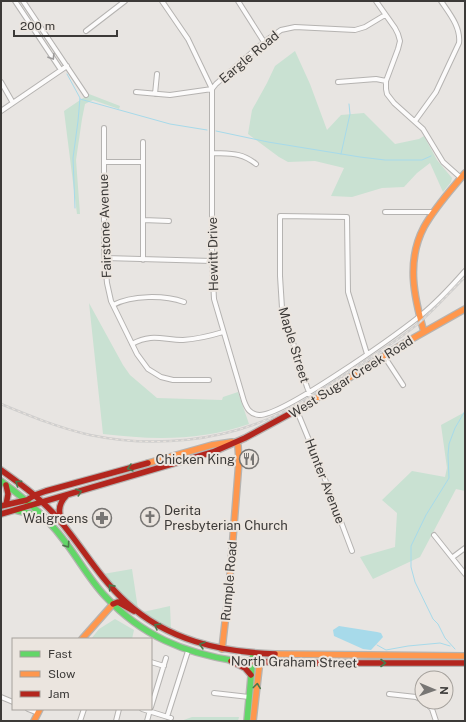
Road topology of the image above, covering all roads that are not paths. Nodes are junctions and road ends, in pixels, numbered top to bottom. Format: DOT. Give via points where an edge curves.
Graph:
graph roads {
  1 [pos="16,1"];
  2 [pos="23,1"];
  3 [pos="125,1"];
  4 [pos="162,1"];
  5 [pos="238,1"];
  6 [pos="376,1"];
  7 [pos="441,1"];
  8 [pos="385,15"];
  9 [pos="86,31"];
  10 [pos="264,42"];
  11 [pos="67,66"];
  12 [pos="61,70"];
  13 [pos="156,74"];
  14 [pos="386,81"];
  15 [pos="1,82"];
  16 [pos="338,82"];
  17 [pos="212,89"];
  18 [pos="136,92"];
  19 [pos="155,94"];
  20 [pos="86,95"];
  21 [pos="13,103"];
  22 [pos="1,111"];
  23 [pos="415,121"];
  24 [pos="104,128"];
  25 [pos="143,142"];
  26 [pos="212,153"];
  27 [pos="104,162"];
  28 [pos="143,162"];
  29 [pos="256,164"];
  30 [pos="465,173"];
  31 [pos="461,178"];
  32 [pos="385,212"];
  33 [pos="434,212"];
  34 [pos="143,220"];
  35 [pos="168,221"];
  36 [pos="105,258"];
  37 [pos="143,260"];
  38 [pos="212,261"];
  39 [pos="465,271"];
  40 [pos="184,302"];
  41 [pos="113,305"];
  42 [pos="465,309"];
  43 [pos="420,316"];
  44 [pos="223,332"];
  45 [pos="424,332"];
  46 [pos="132,344"];
  47 [pos="367,354"];
  48 [pos="384,356"];
  49 [pos="209,380"];
  50 [pos="403,385"];
  51 [pos="308,392"];
  52 [pos="313,402"];
  53 [pos="297,411"];
  54 [pos="236,442"];
  55 [pos="167,458"];
  56 [pos="1,470"];
  57 [pos="148,471"];
  58 [pos="1,481"];
  59 [pos="6,485"];
  60 [pos="35,495"];
  61 [pos="66,496"];
  62 [pos="27,500"];
  63 [pos="42,502"];
  64 [pos="3,505"];
  65 [pos="33,505"];
  66 [pos="15,510"];
  67 [pos="1,514"];
  68 [pos="45,517"];
  69 [pos="62,523"];
  70 [pos="434,535"];
  71 [pos="465,548"];
  72 [pos="352,551"];
  73 [pos="453,557"];
  74 [pos="465,574"];
  75 [pos="113,604"];
  76 [pos="136,612"];
  77 [pos="83,638"];
  78 [pos="222,649"];
  79 [pos="188,651"];
  80 [pos="253,654"];
  81 [pos="261,654"];
  82 [pos="465,656"];
  83 [pos="166,658"];
  84 [pos="231,661"];
  85 [pos="152,662"];
  86 [pos="252,662"];
  87 [pos="260,663"];
  88 [pos="465,663"];
  89 [pos="164,666"];
  90 [pos="251,676"];
  91 [pos="214,693"];
  92 [pos="389,694"];
  93 [pos="1,697"];
  94 [pos="249,697"];
  95 [pos="414,697"];
  96 [pos="12,702"];
  97 [pos="152,703"];
  98 [pos="84,710"];
  99 [pos="119,710"];
  100 [pos="150,710"];
  101 [pos="152,710"];
  102 [pos="432,710"];
  103 [pos="39,711"];
  104 [pos="34,721"];
  105 [pos="80,721"];
  106 [pos="116,721"];
  107 [pos="147,721"];
  108 [pos="247,721"];
  109 [pos="253,721"];
  110 [pos="436,721"];
  1 -- 12 [label="street, one-way"];
  2 -- 11 [label="street"];
  3 -- 9 [label="street"];
  4 -- 17 [label="street" via="188,39"];
  5 -- 10 [label="street"];
  6 -- 8 [label="street"];
  7 -- 23 [label="street" via="458,30 459,43 436,92"];
  8 -- 10 [label="street, Eargle Road" via="355,30 288,28 277,32"];
  8 -- 14 [label="street" via="400,41"];
  10 -- 17 [label="street, Eargle Road"];
  11 -- 12 [label="street"];
  11 -- 20 [label="street"];
  12 -- 21 [label="street"];
  13 -- 19 [label="street"];
  14 -- 16 [label="street" via="376,79"];
  14 -- 23 [label="street" via="386,91 390,99"];
  15 -- 21 [label="street"];
  17 -- 19 [label="street, Eargle Road" via="170,95"];
  17 -- 26 [label="street, Hewitt Drive"];
  18 -- 19 [label="street, Eargle Road"];
  21 -- 22 [label="street"];
  23 -- 31 [label="street" via="424,129 443,162"];
  24 -- 27 [label="street, Fairstone Avenue"];
  25 -- 28 [label="street"];
  26 -- 29 [label="street" via="241,155"];
  26 -- 38 [label="street, Hewitt Drive"];
  27 -- 28 [label="street"];
  27 -- 36 [label="street, Fairstone Avenue"];
  28 -- 34 [label="street"];
  30 -- 31 [label="main road"];
  31 -- 33 [label="main road"];
  32 -- 33 [label="street"];
  33 -- 43 [label="main road" via="419,238 413,261 413,281"];
  34 -- 35 [label="street"];
  34 -- 37 [label="street"];
  36 -- 37 [label="street"];
  36 -- 41 [label="street, Fairstone Avenue" via="108,289"];
  37 -- 38 [label="street"];
  38 -- 44 [label="street, Hewitt Drive" via="214,299"];
  39 -- 43 [label="street"];
  40 -- 41 [label="street" via="175,299 137,298"];
  41 -- 46 [label="street, Fairstone Avenue"];
  42 -- 45 [label="main road, West Sugar Creek Road"];
  43 -- 45 [label="main road"];
  43 -- 47 [label="street"];
  44 -- 46 [label="street" via="185,340 150,337"];
  44 -- 51 [label="street, Hewitt Drive" via="244,402 250,412 266,414"];
  45 -- 48 [label="main road, West Sugar Creek Road"];
  46 -- 49 [label="street, Fairstone Avenue" via="144,365 160,377"];
  47 -- 51 [label="street"];
  47 -- 51 [label="street, Maple Street" via="348,292 346,217 280,216 282,308"];
  48 -- 50 [label="street"];
  48 -- 52 [label="main road, West Sugar Creek Road"];
  51 -- 52 [label="street, Maple Street"];
  52 -- 53 [label="main road, West Sugar Creek Road"];
  53 -- 54 [label="main road, West Sugar Creek Road"];
  53 -- 72 [label="street, Hunter Avenue"];
  54 -- 55 [label="main road, West Sugar Creek Road" via="212,445"];
  54 -- 57 [label="main road, West Sugar Creek Road" via="213,452"];
  54 -- 78 [label="main road, Rumple Road" via="239,461"];
  55 -- 57 [label="main road" via="166,463"];
  55 -- 60 [label="main road, West Sugar Creek Road, one-way"];
  60 -- 56 [label="main road, North Graham Street, one-way"];
  61 -- 57 [label="main road, West Sugar Creek Road, one-way"];
  58 -- 59 [label="main road, North Graham Street"];
  59 -- 62 [label="main road, North Graham Street"];
  59 -- 64 [label="main road" via="8,494"];
  60 -- 62 [label="main road, West Sugar Creek Road"];
  60 -- 63 [label="main road, North Graham Street"];
  61 -- 63 [label="main road, West Sugar Creek Road"];
  61 -- 69 [label="main road" via="58,508"];
  62 -- 64 [label="main road, West Sugar Creek Road"];
  62 -- 65 [label="main road, North Graham Street"];
  63 -- 65 [label="main road, West Sugar Creek Road"];
  63 -- 69 [label="main road, North Graham Street"];
  65 -- 66 [label="main road, West Sugar Creek Road"];
  65 -- 68 [label="main road, North Graham Street"];
  66 -- 67 [label="main road, West Sugar Creek Road"];
  66 -- 68 [label="main road"];
  68 -- 75 [label="main road, North Graham Street, one-way"];
  76 -- 69 [label="main road, North Graham Street, one-way" via="96,570"];
  70 -- 73 [label="street"];
  71 -- 73 [label="street"];
  73 -- 74 [label="street"];
  75 -- 76 [label="main road" via="118,602"];
  75 -- 77 [label="main road"];
  75 -- 79 [label="main road, North Graham Street" via="150,633"];
  78 -- 76 [label="main road, North Graham Street, one-way" via="180,637"];
  78 -- 80 [label="main road, North Graham Street"];
  79 -- 84 [label="main road, North Graham Street"];
  79 -- 101 [label="street" via="169,717"];
  80 -- 81 [label="main road, North Graham Street"];
  80 -- 86 [label="main road"];
  81 -- 82 [label="main road, North Graham Street"];
  81 -- 87 [label="main road"];
  83 -- 89 [label="street"];
  84 -- 86 [label="main road, North Graham Street"];
  84 -- 90 [label="main road" via="247,669"];
  85 -- 89 [label="street"];
  86 -- 87 [label="main road, North Graham Street"];
  86 -- 90 [label="main road"];
  87 -- 88 [label="main road, North Graham Street, one-way"];
  109 -- 87 [label="main road, one-way"];
  89 -- 97 [label="street"];
  90 -- 94 [label="main road"];
  91 -- 94 [label="street"];
  92 -- 95 [label="street"];
  93 -- 96 [label="street"];
  94 -- 108 [label="main road"];
  98 -- 105 [label="street"];
  99 -- 106 [label="street"];
  100 -- 107 [label="street"];
  102 -- 110 [label="street"];
  103 -- 104 [label="main road"];
}
